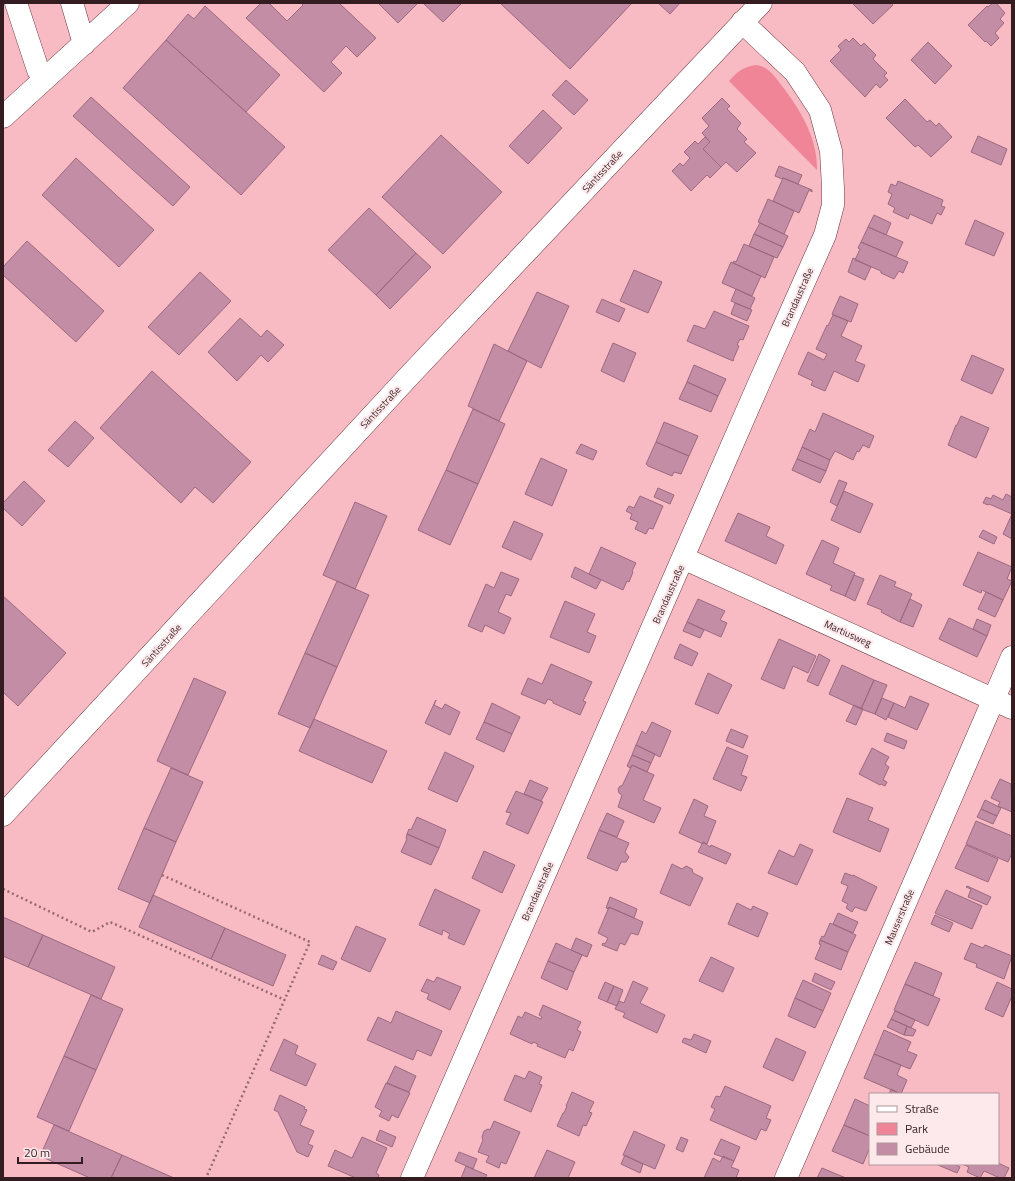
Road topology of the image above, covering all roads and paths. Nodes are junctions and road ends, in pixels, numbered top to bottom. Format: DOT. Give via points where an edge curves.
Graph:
graph roads {
  1 [pos="16,3"];
  2 [pos="72,3"];
  3 [pos="128,3"];
  4 [pos="761,3"];
  5 [pos="742,22"];
  6 [pos="84,44"];
  7 [pos="44,79"];
  8 [pos="3,117"];
  9 [pos="683,558"];
  10 [pos="1012,657"];
  11 [pos="1003,704"];
  12 [pos="3,815"];
  13 [pos="162,875"];
  14 [pos="3,889"];
  15 [pos="285,1000"];
  16 [pos="206,1178"];
  17 [pos="412,1178"];
  18 [pos="786,1178"];
  1 -- 7 [label="street" via="38,70"];
  2 -- 6 [label="street"];
  3 -- 6 [label="street"];
  4 -- 5 [label="street, Säntisstraße"];
  5 -- 9 [label="street, Brandaustraße" via="795,72 820,110 831,151 833,205 825,235"];
  5 -- 12 [label="street, Säntisstraße" via="409,376"];
  6 -- 7 [label="street"];
  7 -- 8 [label="street"];
  9 -- 11 [label="street, Martiusweg"];
  9 -- 17 [label="street, Brandaustraße"];
  10 -- 11 [label="street, Mauserstraße"];
  11 -- 18 [label="street, Mauserstraße"];
  13 -- 15 [label="path" via="310,942"];
  14 -- 15 [label="path" via="92,932 110,922"];
  15 -- 16 [label="path"];
}
